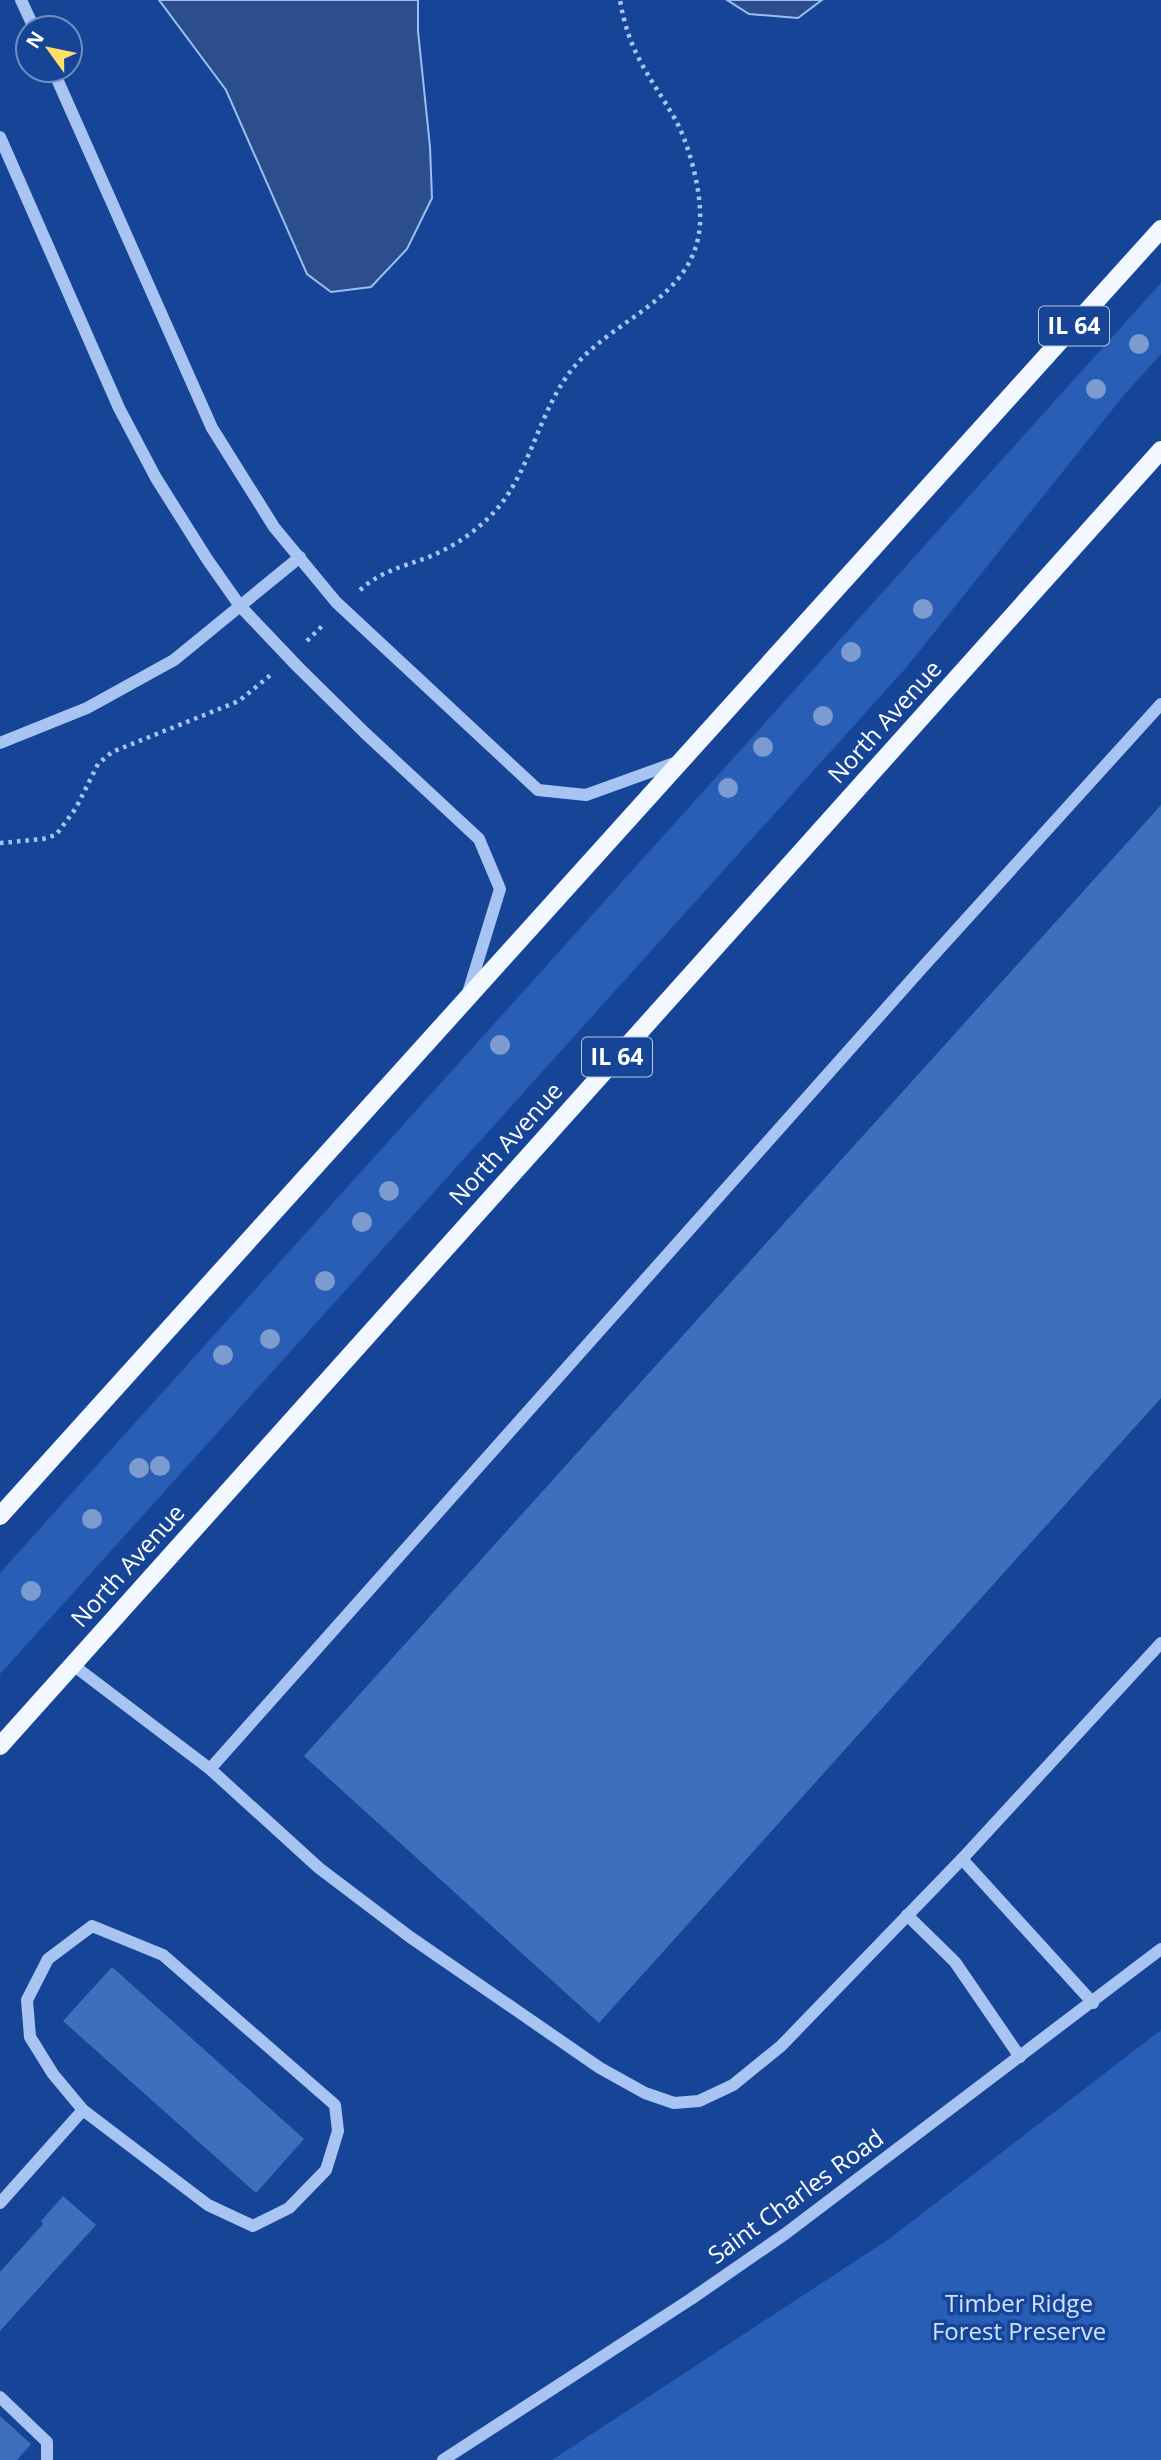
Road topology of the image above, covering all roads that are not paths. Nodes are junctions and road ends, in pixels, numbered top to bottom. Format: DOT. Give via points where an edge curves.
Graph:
graph roads {
  1 [pos="58,84"];
  2 [pos="0,137"];
  3 [pos="1161,229"];
  4 [pos="1161,450"];
  5 [pos="300,557"];
  6 [pos="240,606"];
  7 [pos="1161,704"];
  8 [pos="0,743"];
  9 [pos="680,761"];
  10 [pos="467,997"];
  11 [pos="0,1516"];
  12 [pos="1161,1643"];
  13 [pos="72,1665"];
  14 [pos="0,1746"];
  15 [pos="210,1769"];
  16 [pos="962,1858"];
  17 [pos="907,1915"];
  18 [pos="1161,1949"];
  19 [pos="1093,2003"];
  20 [pos="1020,2057"];
  21 [pos="83,2110"];
  22 [pos="0,2203"];
  23 [pos="0,2397"];
  24 [pos="47,2460"];
  25 [pos="443,2460"];
  1 -- 5 [label="street" via="212,428 274,527"];
  2 -- 6 [label="street" via="119,408 156,478"];
  3 -- 9 [label="main road, IL 64"];
  4 -- 13 [label="main road, North Avenue / IL 64"];
  5 -- 6 [label="street"];
  5 -- 9 [label="street" via="342,607 538,790 586,795"];
  6 -- 8 [label="street" via="174,660 87,708"];
  6 -- 10 [label="street" via="365,733 480,839 500,888"];
  7 -- 15 [label="street"];
  9 -- 10 [label="main road, IL 64"];
  10 -- 11 [label="main road, IL 64"];
  12 -- 16 [label="street"];
  13 -- 14 [label="main road, North Avenue / IL 64"];
  13 -- 15 [label="street"];
  15 -- 17 [label="street" via="319,1868 410,1937 600,2068 674,2103 699,2101 752,2070 781,2046"];
  16 -- 17 [label="street"];
  16 -- 19 [label="street"];
  17 -- 20 [label="street" via="955,1962"];
  18 -- 19 [label="street, Saint Charles Road"];
  19 -- 20 [label="street, Saint Charles Road"];
  20 -- 25 [label="street, Saint Charles Road" via="785,2234"];
  21 -- 21 [label="street" via="30,2037 27,2000 48,1959 92,1926 163,1955 335,2105 338,2131 326,2170 289,2208 253,2226 208,2205"];
  21 -- 22 [label="street"];
  23 -- 24 [label="street" via="47,2442"];
}
